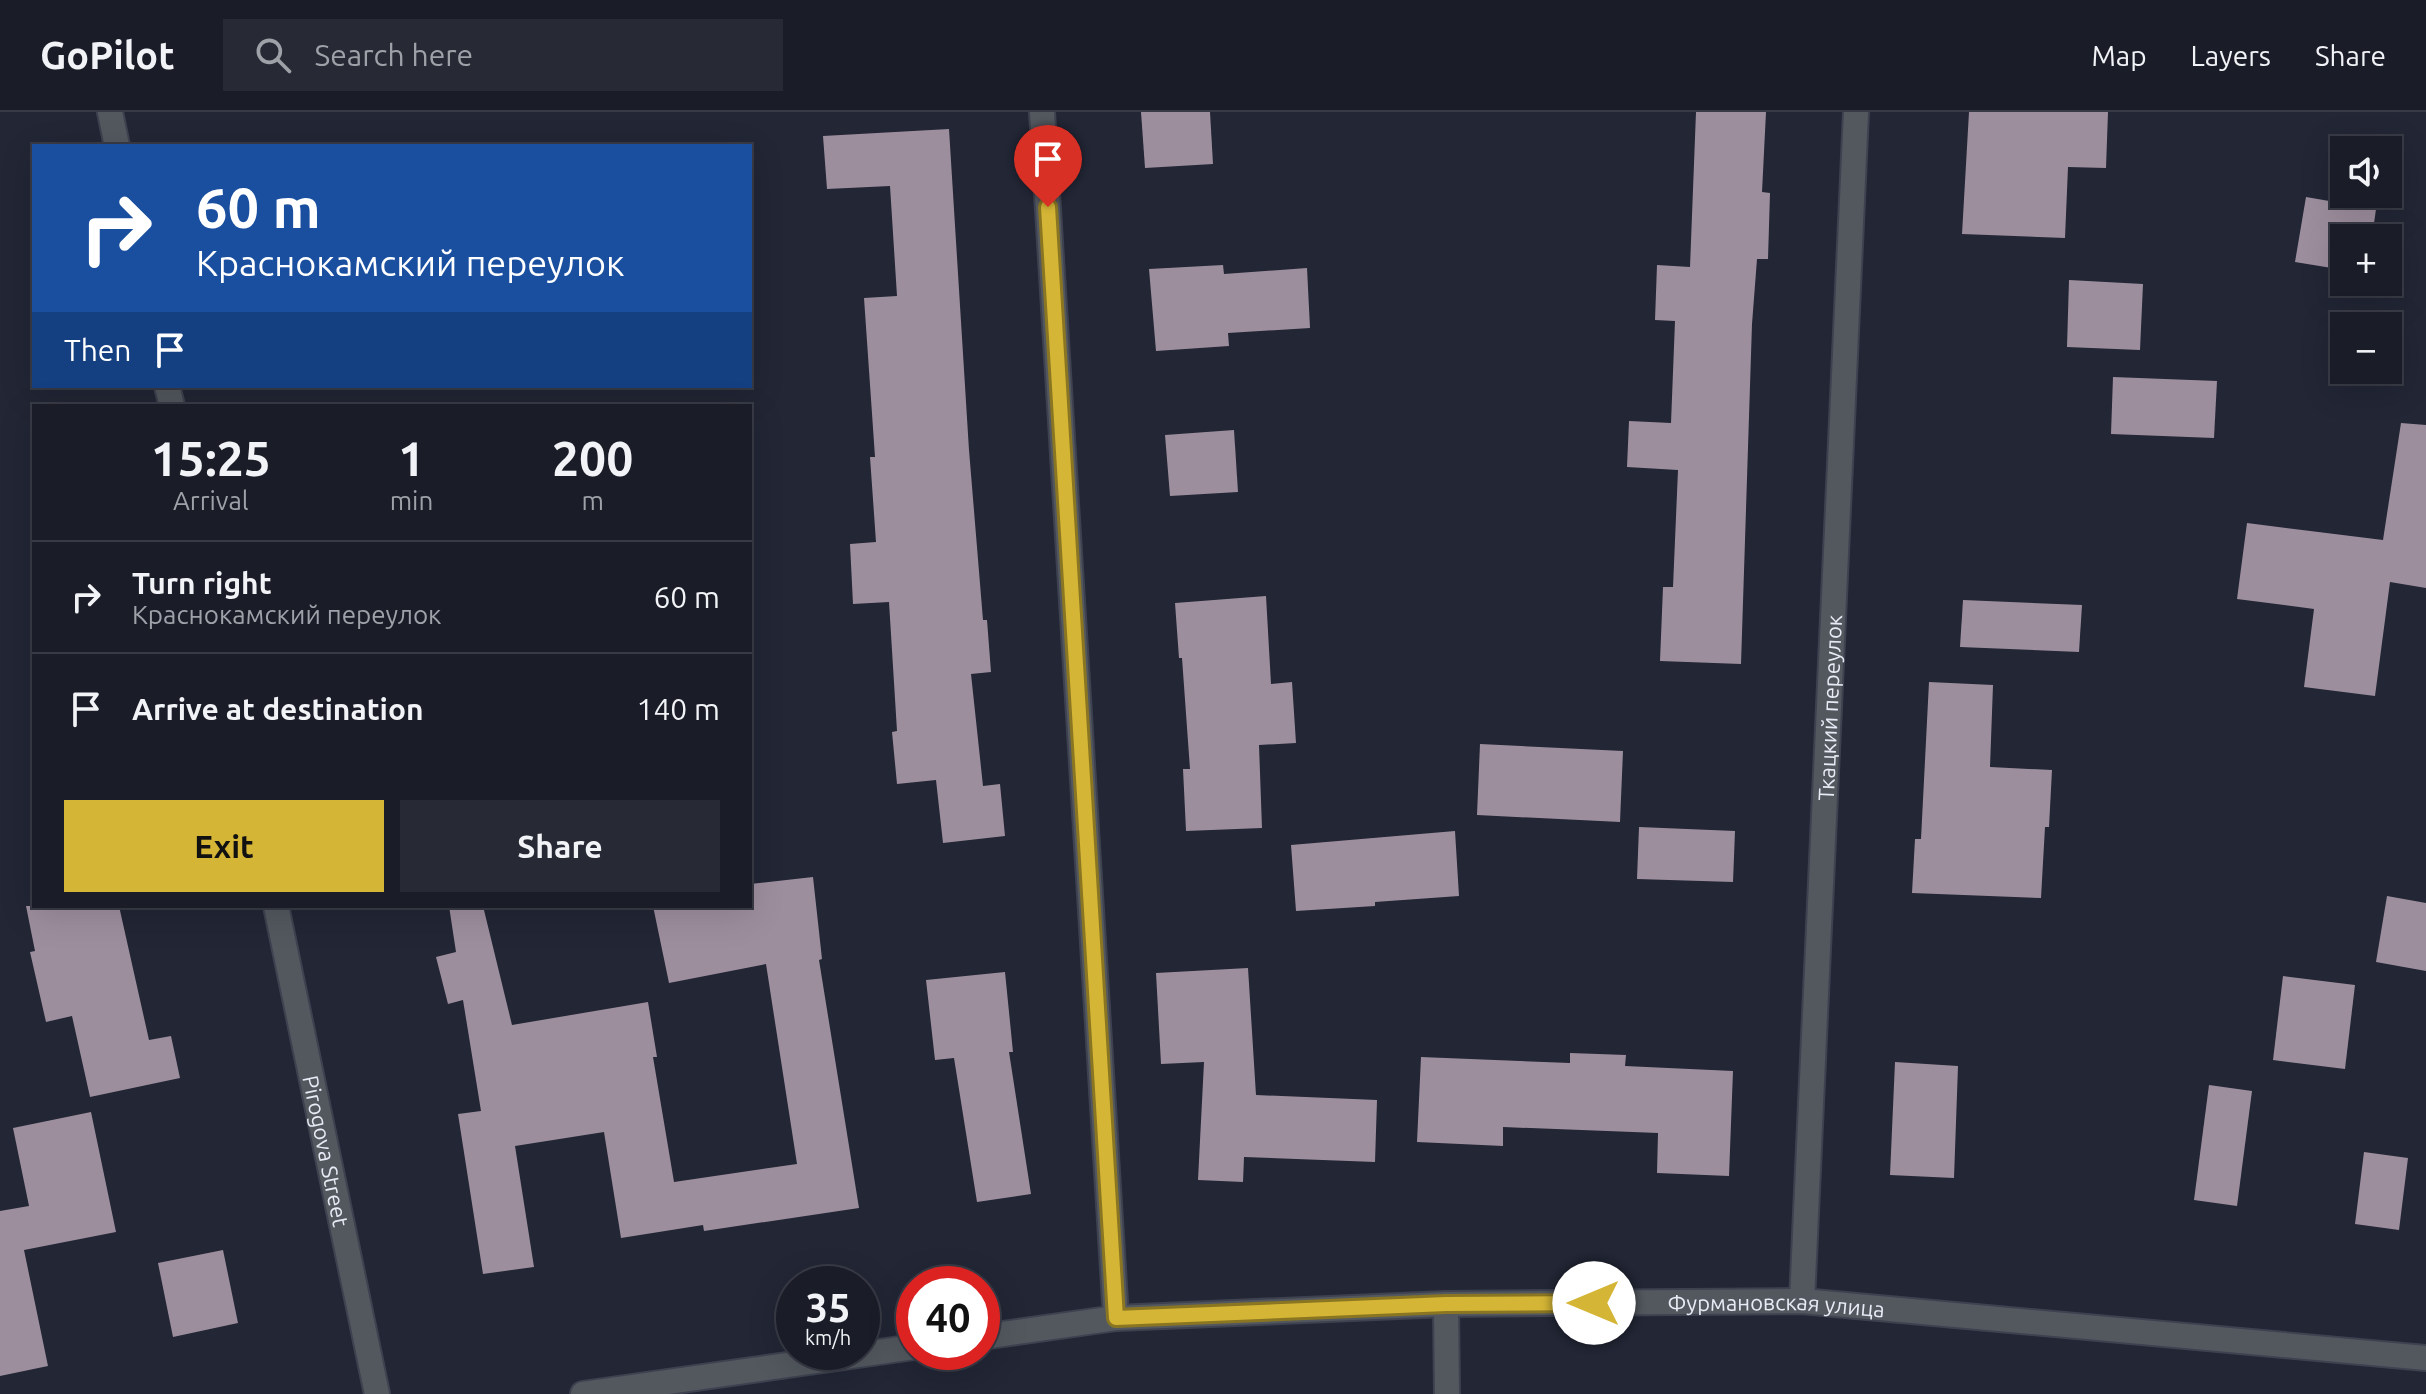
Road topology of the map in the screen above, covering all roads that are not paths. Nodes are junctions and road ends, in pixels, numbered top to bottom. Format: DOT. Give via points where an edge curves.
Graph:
graph roads {
  1 [pos="110,112"];
  2 [pos="1042,112"];
  3 [pos="1856,112"];
  4 [pos="117,144"];
  5 [pos="276,908"];
  6 [pos="1802,1301"];
  7 [pos="1446,1304"];
  8 [pos="1116,1318"];
  9 [pos="1000,1334"];
  10 [pos="896,1350"];
  11 [pos="2426,1358"];
  12 [pos="377,1394"];
  13 [pos="583,1394"];
  14 [pos="1447,1394"];
  1 -- 4 [label="street"];
  2 -- 8 [label="street"];
  3 -- 6 [label="street, Ткацкий переулок"];
  5 -- 12 [label="street, Pirogova Street"];
  6 -- 7 [label="street, Фурмановская улица"];
  6 -- 11 [label="street, Фурмановская улица"];
  7 -- 8 [label="street, Фурмановская улица"];
  7 -- 14 [label="street"];
  8 -- 9 [label="street, Фурмановская улица"];
  10 -- 13 [label="street"];
}
